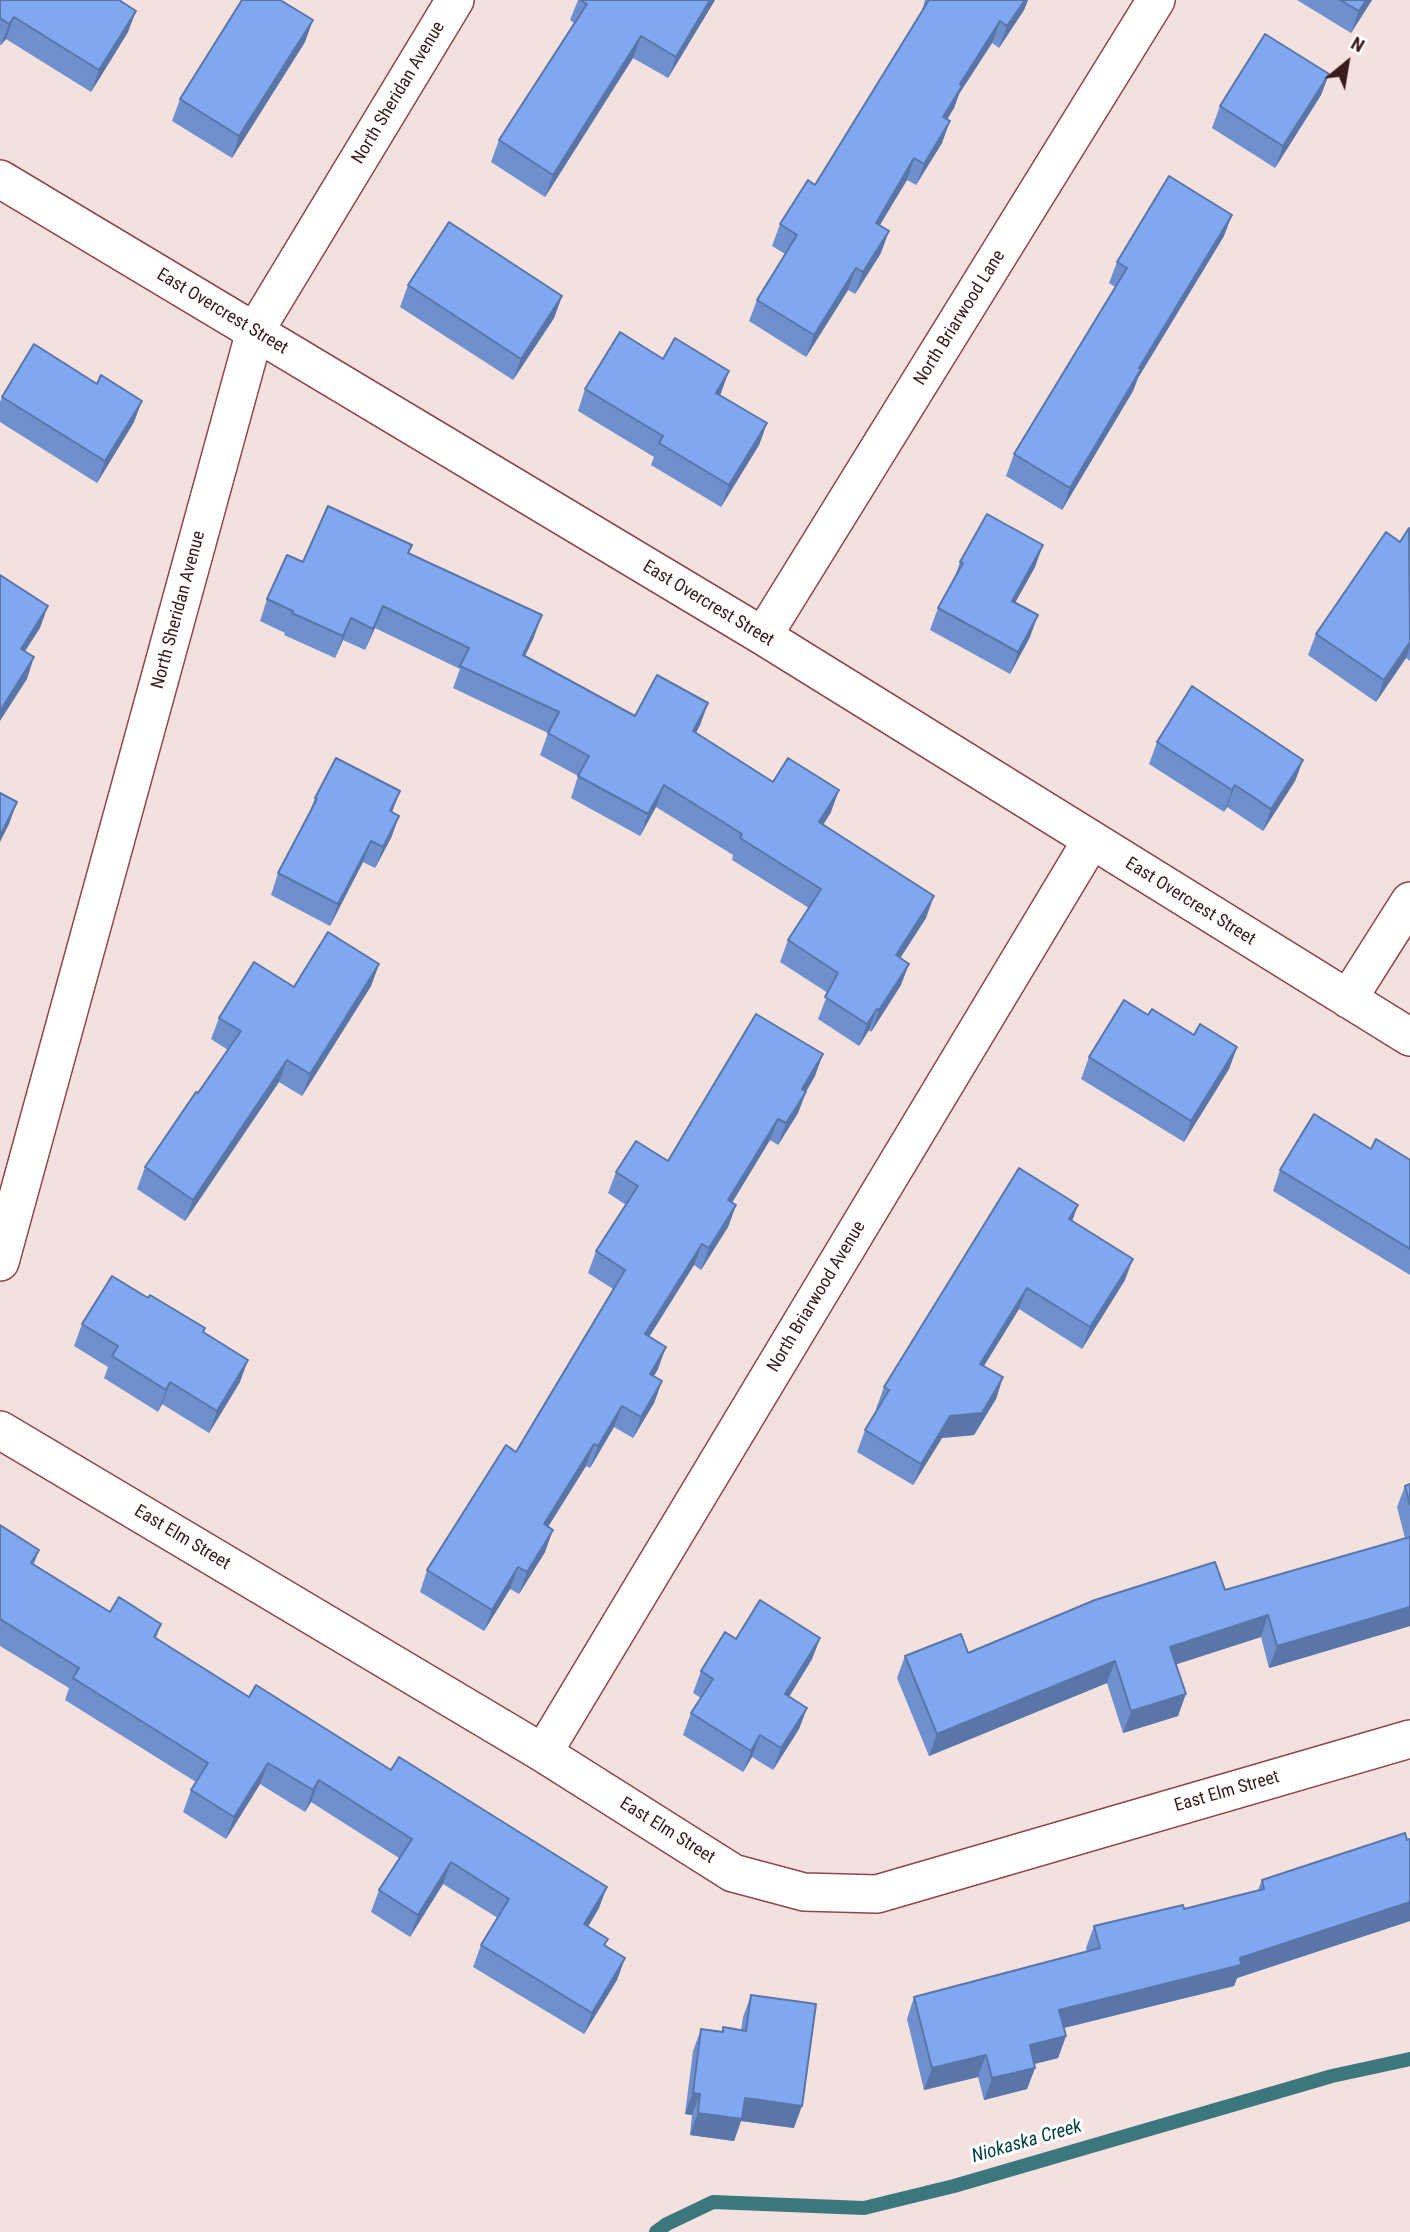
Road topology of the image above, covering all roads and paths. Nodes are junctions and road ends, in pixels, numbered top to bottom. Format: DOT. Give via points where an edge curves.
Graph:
graph roads {
  1 [pos="455,0"];
  2 [pos="1157,0"];
  3 [pos="0,179"];
  4 [pos="255,331"];
  5 [pos="762,636"];
  6 [pos="1091,841"];
  7 [pos="1410,901"];
  8 [pos="1348,999"];
  9 [pos="1410,1037"];
  10 [pos="0,1262"];
  11 [pos="0,1430"];
  12 [pos="1410,1739"];
  13 [pos="543,1754"];
  1 -- 4 [label="street, North Sheridan Avenue"];
  2 -- 5 [label="street, North Briarwood Lane"];
  3 -- 4 [label="street, East Overcrest Street"];
  4 -- 5 [label="street, East Overcrest Street"];
  4 -- 10 [label="street, North Sheridan Avenue"];
  5 -- 6 [label="street, East Overcrest Street"];
  6 -- 8 [label="street, East Overcrest Street"];
  6 -- 13 [label="street, North Briarwood Avenue"];
  7 -- 8 [label="street"];
  8 -- 9 [label="street, East Overcrest Street"];
  11 -- 13 [label="street, East Elm Street"];
  12 -- 13 [label="street, East Elm Street" via="877,1894 804,1892 733,1872"];
}
